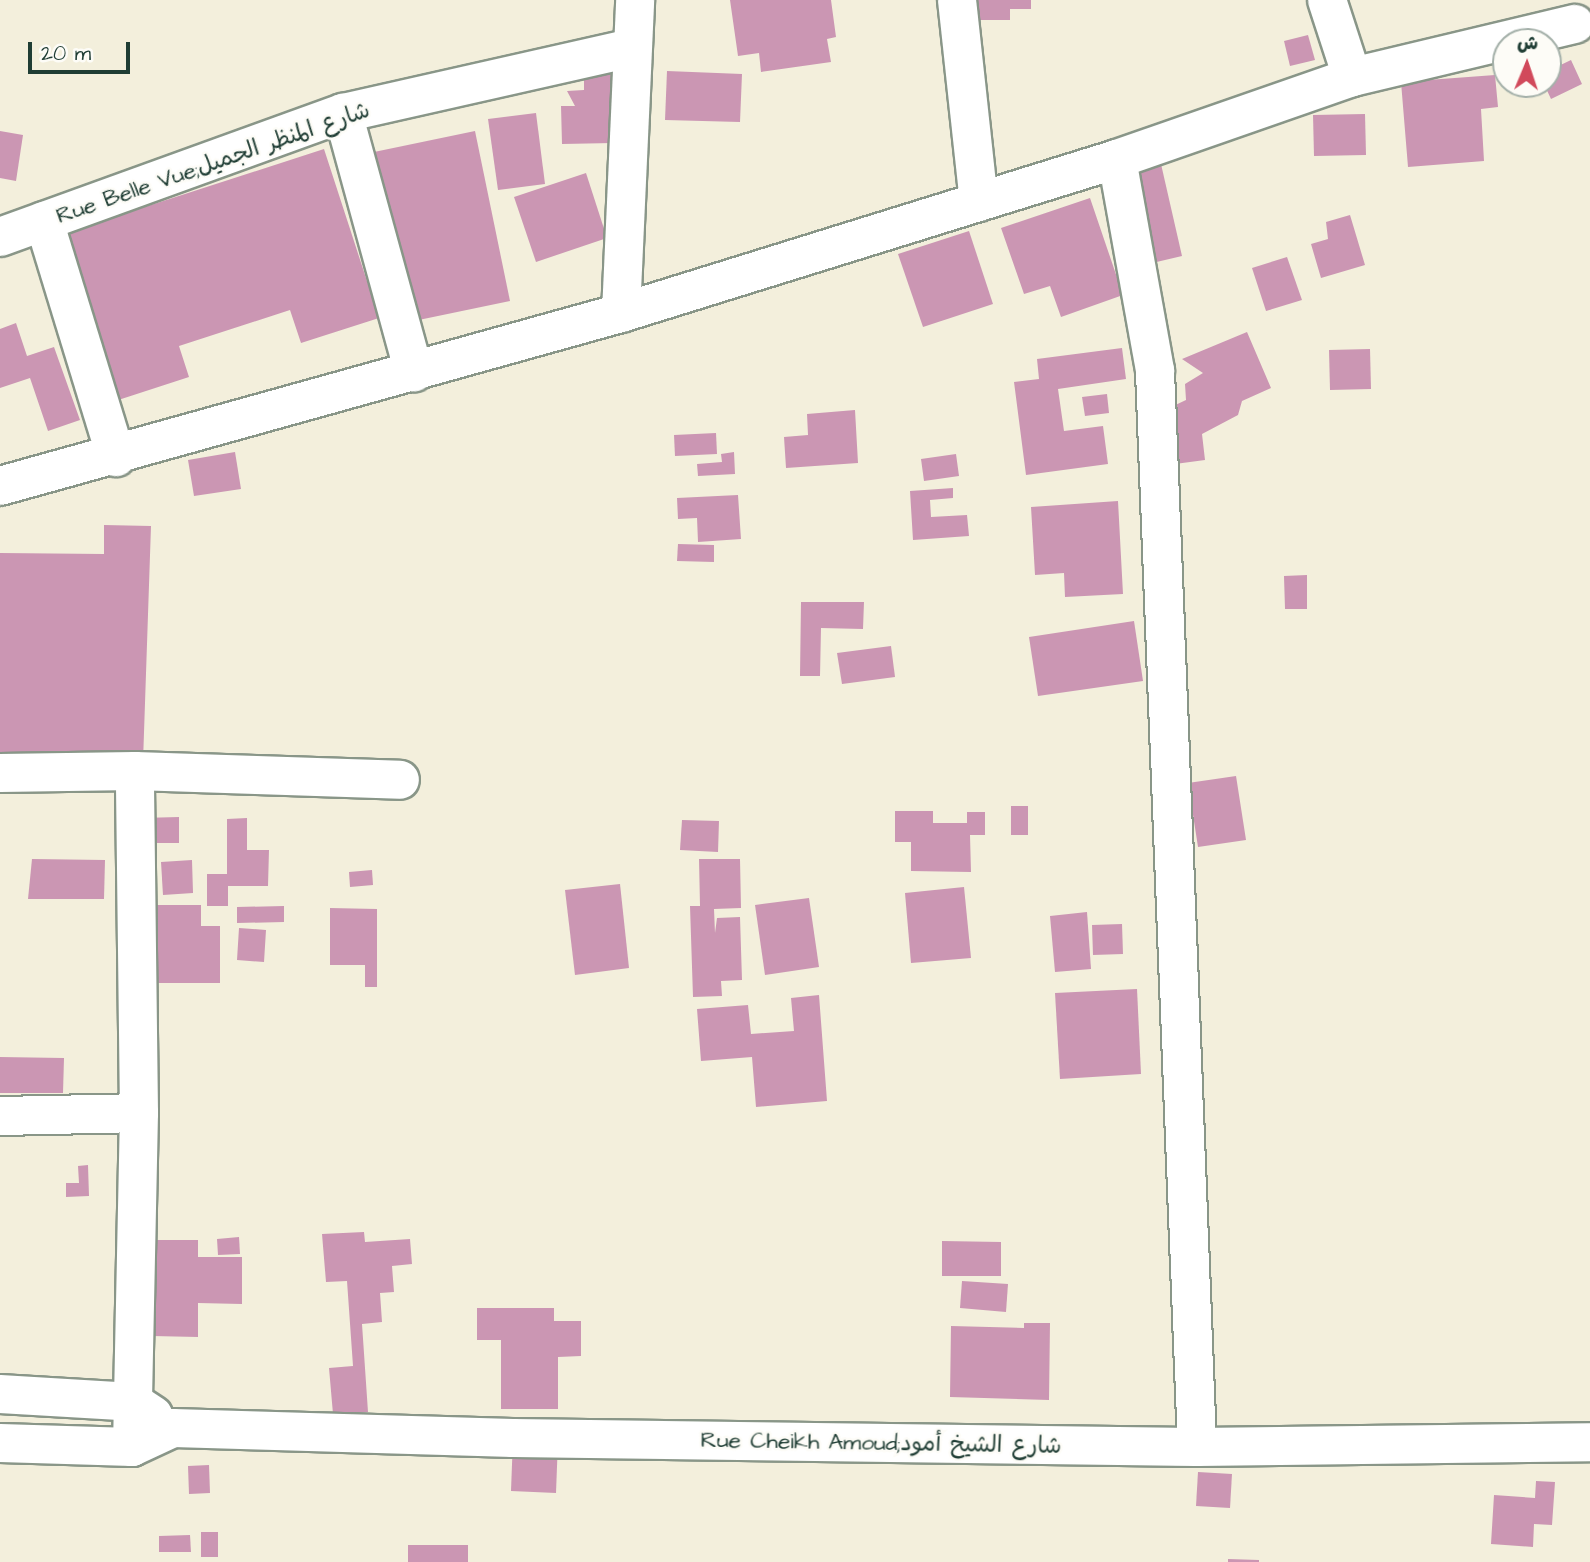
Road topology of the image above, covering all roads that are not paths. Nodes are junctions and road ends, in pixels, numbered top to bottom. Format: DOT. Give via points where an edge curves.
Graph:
graph roads {
  1 [pos="635,0"];
  2 [pos="957,0"];
  3 [pos="1327,0"];
  4 [pos="1577,14"];
  5 [pos="632,48"];
  6 [pos="1352,77"];
  7 [pos="343,114"];
  8 [pos="1117,159"];
  9 [pos="979,202"];
  10 [pos="44,221"];
  11 [pos="0,237"];
  12 [pos="621,313"];
  13 [pos="414,372"];
  14 [pos="116,457"];
  15 [pos="0,486"];
  16 [pos="135,771"];
  17 [pos="0,773"];
  18 [pos="400,780"];
  19 [pos="139,1113"];
  20 [pos="0,1115"];
  21 [pos="0,1394"];
  22 [pos="133,1402"];
  23 [pos="173,1428"];
  24 [pos="1590,1442"];
  25 [pos="0,1443"];
  26 [pos="132,1447"];
  27 [pos="1197,1447"];
  1 -- 5 [label="street"];
  2 -- 9 [label="street"];
  3 -- 6 [label="street"];
  4 -- 6 [label="street"];
  5 -- 7 [label="street, Rue Belle Vue;شارع المنظر الجميل"];
  5 -- 12 [label="street"];
  6 -- 8 [label="street"];
  7 -- 10 [label="street, Rue Belle Vue;شارع المنظر الجميل"];
  7 -- 13 [label="street"];
  8 -- 9 [label="street"];
  8 -- 27 [label="street" via="1155,371"];
  9 -- 12 [label="street"];
  10 -- 11 [label="street, Rue Belle Vue;شارع المنظر الجميل"];
  10 -- 14 [label="street"];
  12 -- 13 [label="street"];
  13 -- 14 [label="street"];
  14 -- 15 [label="street"];
  16 -- 17 [label="street"];
  16 -- 18 [label="street"];
  16 -- 19 [label="street"];
  19 -- 20 [label="street"];
  19 -- 22 [label="street"];
  21 -- 22 [label="street"];
  22 -- 23 [label="street"];
  22 -- 26 [label="street"];
  23 -- 26 [label="street, Rue Cheikh Amoud;شارع الشيخ أمود"];
  23 -- 27 [label="street, Rue Cheikh Amoud;شارع الشيخ أمود" via="513,1438"];
  24 -- 27 [label="street, Rue Cheikh Amoud;شارع الشيخ أمود"];
  25 -- 26 [label="street, Rue Cheikh Amoud;شارع الشيخ أمود"];
}
